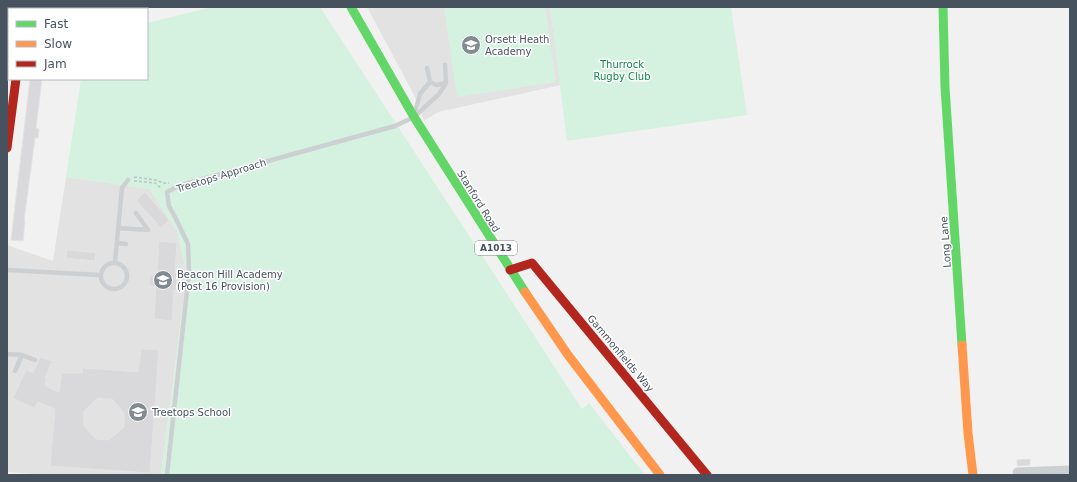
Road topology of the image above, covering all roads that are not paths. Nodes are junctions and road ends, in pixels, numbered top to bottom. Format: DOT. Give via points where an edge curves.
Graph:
graph roads {
  1 [pos="351,7"];
  2 [pos="943,7"];
  3 [pos="445,65"];
  4 [pos="427,68"];
  5 [pos="16,80"];
  6 [pos="430,82"];
  7 [pos="446,83"];
  8 [pos="414,117"];
  9 [pos="7,148"];
  10 [pos="128,180"];
  11 [pos="136,214"];
  12 [pos="118,228"];
  13 [pos="117,243"];
  14 [pos="126,244"];
  15 [pos="115,262"];
  16 [pos="7,270"];
  17 [pos="510,270"];
  18 [pos="100,275"];
  19 [pos="7,354"];
  20 [pos="22,356"];
  21 [pos="35,360"];
  22 [pos="15,371"];
  23 [pos="1070,470"];
  24 [pos="1017,472"];
  25 [pos="1043,473"];
  26 [pos="167,475"];
  27 [pos="660,475"];
  28 [pos="707,475"];
  29 [pos="973,475"];
  1 -- 8 [label="street, Stanford Road / A1013"];
  2 -- 29 [label="street, Long Lane" via="945,87"];
  3 -- 7 [label="lane"];
  4 -- 6 [label="lane"];
  5 -- 9 [label="street"];
  6 -- 7 [label="lane" via="437,85"];
  6 -- 8 [label="lane" via="420,94"];
  7 -- 8 [label="lane, Treetops Approach" via="439,94"];
  8 -- 17 [label="street, Stanford Road / A1013"];
  8 -- 26 [label="lane, Treetops Approach" via="395,126 181,185 167,192 169,206 188,244 189,272"];
  10 -- 12 [label="lane" via="122,188"];
  11 -- 12 [label="lane" via="148,230"];
  12 -- 13 [label="lane"];
  13 -- 14 [label="lane"];
  13 -- 15 [label="lane"];
  15 -- 18 [label="lane" via="103,267"];
  15 -- 18 [label="lane" via="123,266 127,273 124,287 111,290 103,284"];
  16 -- 18 [label="lane"];
  17 -- 27 [label="street, Stanford Road / A1013" via="568,355"];
  17 -- 28 [label="street, Gammonfields Way" via="532,263"];
  19 -- 20 [label="lane"];
  20 -- 21 [label="lane"];
  20 -- 22 [label="lane"];
  23 -- 25 [label="street"];
  24 -- 25 [label="street"];
}
